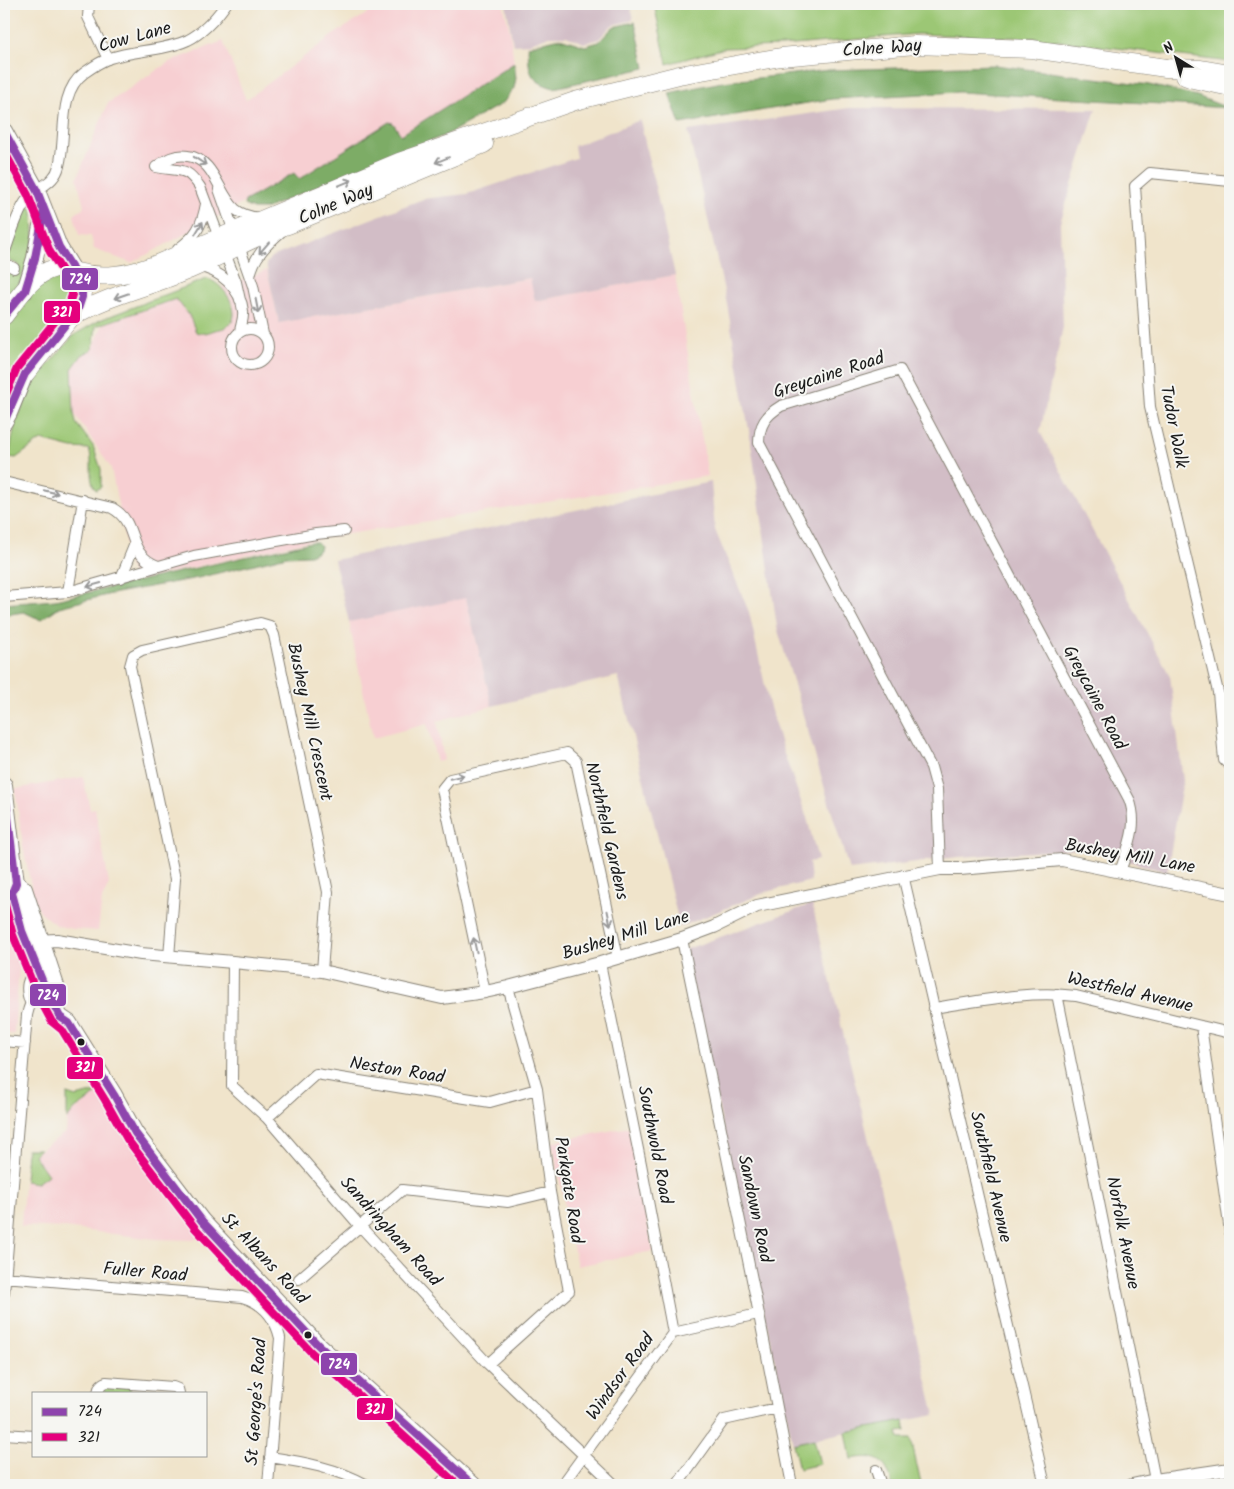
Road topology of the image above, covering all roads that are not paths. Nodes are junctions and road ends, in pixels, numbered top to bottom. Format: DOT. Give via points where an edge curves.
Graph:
graph roads {
  1 [pos="89,4"];
  2 [pos="226,4"];
  3 [pos="108,58"];
  4 [pos="1166,68"];
  5 [pos="1230,74"];
  6 [pos="1230,87"];
  7 [pos="601,96"];
  8 [pos="4,131"];
  9 [pos="1230,181"];
  10 [pos="220,189"];
  11 [pos="37,191"];
  12 [pos="206,203"];
  13 [pos="44,210"];
  14 [pos="262,218"];
  15 [pos="288,225"];
  16 [pos="230,241"];
  17 [pos="4,254"];
  18 [pos="4,262"];
  19 [pos="152,266"];
  20 [pos="198,267"];
  21 [pos="14,268"];
  22 [pos="75,271"];
  23 [pos="250,277"];
  24 [pos="25,291"];
  25 [pos="240,300"];
  26 [pos="4,316"];
  27 [pos="72,317"];
  28 [pos="240,331"];
  29 [pos="263,334"];
  30 [pos="25,374"];
  31 [pos="4,389"];
  32 [pos="4,422"];
  33 [pos="4,482"];
  34 [pos="84,500"];
  35 [pos="344,531"];
  36 [pos="134,546"];
  37 [pos="158,566"];
  38 [pos="121,578"];
  39 [pos="68,592"];
  40 [pos="4,597"];
  41 [pos="1230,766"];
  42 [pos="4,785"];
  43 [pos="940,869"];
  44 [pos="1120,872"];
  45 [pos="903,875"];
  46 [pos="1230,894"];
  47 [pos="682,939"];
  48 [pos="33,941"];
  49 [pos="169,957"];
  50 [pos="618,958"];
  51 [pos="233,962"];
  52 [pos="600,963"];
  53 [pos="36,966"];
  54 [pos="322,971"];
  55 [pos="508,987"];
  56 [pos="51,988"];
  57 [pos="485,992"];
  58 [pos="1057,994"];
  59 [pos="30,1002"];
  60 [pos="934,1008"];
  61 [pos="1201,1026"];
  62 [pos="1230,1033"];
  63 [pos="4,1041"];
  64 [pos="25,1043"];
  65 [pos="537,1089"];
  66 [pos="267,1118"];
  67 [pos="550,1192"];
  68 [pos="360,1226"];
  69 [pos="1230,1232"];
  70 [pos="4,1278"];
  71 [pos="299,1279"];
  72 [pos="4,1292"];
  73 [pos="758,1314"];
  74 [pos="274,1321"];
  75 [pos="673,1333"];
  76 [pos="488,1364"];
  77 [pos="98,1392"];
  78 [pos="178,1392"];
  79 [pos="777,1408"];
  80 [pos="4,1434"];
  81 [pos="32,1436"];
  82 [pos="584,1455"];
  83 [pos="270,1457"];
  84 [pos="454,1468"];
  85 [pos="1230,1469"];
  86 [pos="876,1470"];
  87 [pos="1155,1480"];
  88 [pos="268,1485"];
  89 [pos="367,1485"];
  90 [pos="439,1485"];
  91 [pos="473,1485"];
  92 [pos="562,1485"];
  93 [pos="615,1485"];
  94 [pos="676,1485"];
  95 [pos="792,1485"];
  96 [pos="881,1485"];
  97 [pos="1046,1485"];
  98 [pos="1132,1485"];
  1 -- 3 [label="street" via="88,17"];
  2 -- 3 [label="street, Cow Lane" via="210,25 189,40"];
  3 -- 11 [label="street, Cow Lane" via="85,72 70,89 59,167 52,180"];
  4 -- 5 [label="highway, Colne Way"];
  4 -- 6 [label="highway, Colne Way" via="1193,79"];
  4 -- 7 [label="highway, Colne Way" via="1032,49 915,45 781,57 679,75"];
  14 -- 7 [label="highway, Colne Way, one-way" via="399,162 575,101"];
  7 -- 15 [label="highway, Colne Way, one-way"];
  8 -- 11 [label="main road"];
  9 -- 41 [label="street, Tudor Walk" via="1150,173 1135,186 1150,407 1218,692 1224,760"];
  12 -- 10 [label="street, one-way" via="200,187 187,172 156,167 177,155 192,156 209,169"];
  10 -- 14 [label="street" via="238,211"];
  10 -- 16 [label="street"];
  11 -- 13 [label="main road"];
  11 -- 17 [label="street" via="22,206"];
  12 -- 16 [label="street"];
  19 -- 12 [label="street, one-way" via="191,240 204,219"];
  13 -- 22 [label="main road" via="59,247"];
  13 -- 24 [label="main road"];
  14 -- 16 [label="highway, Colne Way"];
  15 -- 16 [label="highway, Colne Way"];
  15 -- 23 [label="street, one-way" via="260,253"];
  16 -- 19 [label="highway, Colne Way"];
  16 -- 20 [label="highway, Colne Way"];
  16 -- 23 [label="street"];
  16 -- 25 [label="street"];
  18 -- 21 [label="street"];
  19 -- 22 [label="highway, Colne Way" via="114,276"];
  20 -- 25 [label="street" via="223,276"];
  20 -- 27 [label="highway, Colne Way, one-way" via="91,306"];
  22 -- 24 [label="highway, Colne Way" via="50,269"];
  22 -- 27 [label="highway" via="84,289"];
  23 -- 29 [label="street, one-way"];
  24 -- 26 [label="highway, Colne Way"];
  25 -- 28 [label="street" via="243,311"];
  27 -- 30 [label="highway"];
  28 -- 29 [label="street" via="254,329"];
  28 -- 29 [label="street" via="234,337 232,349 237,359 245,364 255,364 266,355 268,346"];
  30 -- 31 [label="highway"];
  30 -- 32 [label="main road"];
  33 -- 34 [label="street, one-way"];
  34 -- 36 [label="street" via="122,514 129,525"];
  34 -- 39 [label="street"];
  35 -- 37 [label="street" via="194,556"];
  36 -- 37 [label="street" via="146,561"];
  36 -- 38 [label="street"];
  37 -- 38 [label="street"];
  38 -- 39 [label="street, one-way"];
  39 -- 40 [label="street"];
  42 -- 48 [label="main road, St Albans Road" via="16,883 12,892 18,919"];
  43 -- 44 [label="street, Bushey Mill Lane" via="1062,860"];
  43 -- 44 [label="street, Greycaine Road" via="937,789 931,767 759,443 763,421 781,406 900,370 1129,799 1134,825"];
  43 -- 45 [label="street, Bushey Mill Lane"];
  44 -- 46 [label="street, Bushey Mill Lane"];
  45 -- 47 [label="street, Bushey Mill Lane" via="757,906"];
  45 -- 60 [label="street, Southfield Avenue"];
  47 -- 50 [label="street, Bushey Mill Lane"];
  47 -- 73 [label="street, Sandown Road"];
  48 -- 49 [label="street, Bushey Mill Lane" via="57,940"];
  48 -- 53 [label="main road, St Albans Road"];
  48 -- 56 [label="main road, St Albans Road"];
  49 -- 51 [label="street, Bushey Mill Lane"];
  49 -- 54 [label="street, Bushey Mill Crescent" via="175,879 130,666 133,655 142,650 260,623 270,626 274,635 328,892"];
  50 -- 52 [label="street, Bushey Mill Lane"];
  57 -- 50 [label="street, Northfield Gardens, one-way" via="442,788 450,779 567,753 576,761"];
  51 -- 54 [label="street, Bushey Mill Lane"];
  51 -- 66 [label="street, Sandringham Road" via="232,1086"];
  52 -- 55 [label="street, Bushey Mill Lane"];
  52 -- 75 [label="street, Southwold Road"];
  53 -- 56 [label="main road, St Albans Road"];
  53 -- 59 [label="street" via="26,991"];
  54 -- 57 [label="street, Bushey Mill Lane" via="442,998"];
  55 -- 57 [label="street, Bushey Mill Lane"];
  55 -- 65 [label="street, Parkgate Road"];
  56 -- 59 [label="street"];
  56 -- 84 [label="main road, St Albans Road" via="60,1017 69,1023 135,1132 202,1221 317,1344"];
  58 -- 60 [label="street, Westfield Avenue" via="1034,994"];
  58 -- 61 [label="street, Westfield Avenue"];
  58 -- 87 [label="street, Norfolk Avenue"];
  59 -- 64 [label="street"];
  60 -- 97 [label="street, Southfield Avenue"];
  61 -- 62 [label="street, Westfield Avenue"];
  61 -- 69 [label="street"];
  63 -- 64 [label="street"];
  64 -- 70 [label="street"];
  65 -- 66 [label="street, Neston Road" via="490,1102 316,1074"];
  65 -- 67 [label="street, Parkgate Road"];
  66 -- 68 [label="street, Sandringham Road"];
  67 -- 68 [label="street" via="508,1202 402,1190"];
  67 -- 76 [label="street, Parkgate Road" via="569,1291"];
  68 -- 71 [label="street"];
  68 -- 76 [label="street, Sandringham Road"];
  70 -- 72 [label="street"];
  70 -- 74 [label="street, Fuller Road" via="242,1297 261,1306"];
  73 -- 75 [label="street, Windsor Road"];
  73 -- 79 [label="street, Sandown Road"];
  74 -- 83 [label="street, St George's Road" via="280,1344"];
  75 -- 82 [label="street, Windsor Road"];
  76 -- 82 [label="street, Sandringham Road"];
  77 -- 78 [label="street" via="101,1384 106,1382 173,1387"];
  79 -- 94 [label="street" via="724,1420"];
  79 -- 95 [label="street, Sandown Road"];
  80 -- 81 [label="street"];
  82 -- 92 [label="street, Windsor Road"];
  82 -- 93 [label="street, Sandringham Road"];
  83 -- 88 [label="street, St George's Road"];
  83 -- 89 [label="street" via="322,1467"];
  84 -- 90 [label="street"];
  84 -- 91 [label="main road, St Albans Road"];
  85 -- 87 [label="street"];
  86 -- 96 [label="street"];
  87 -- 98 [label="street"];
}
